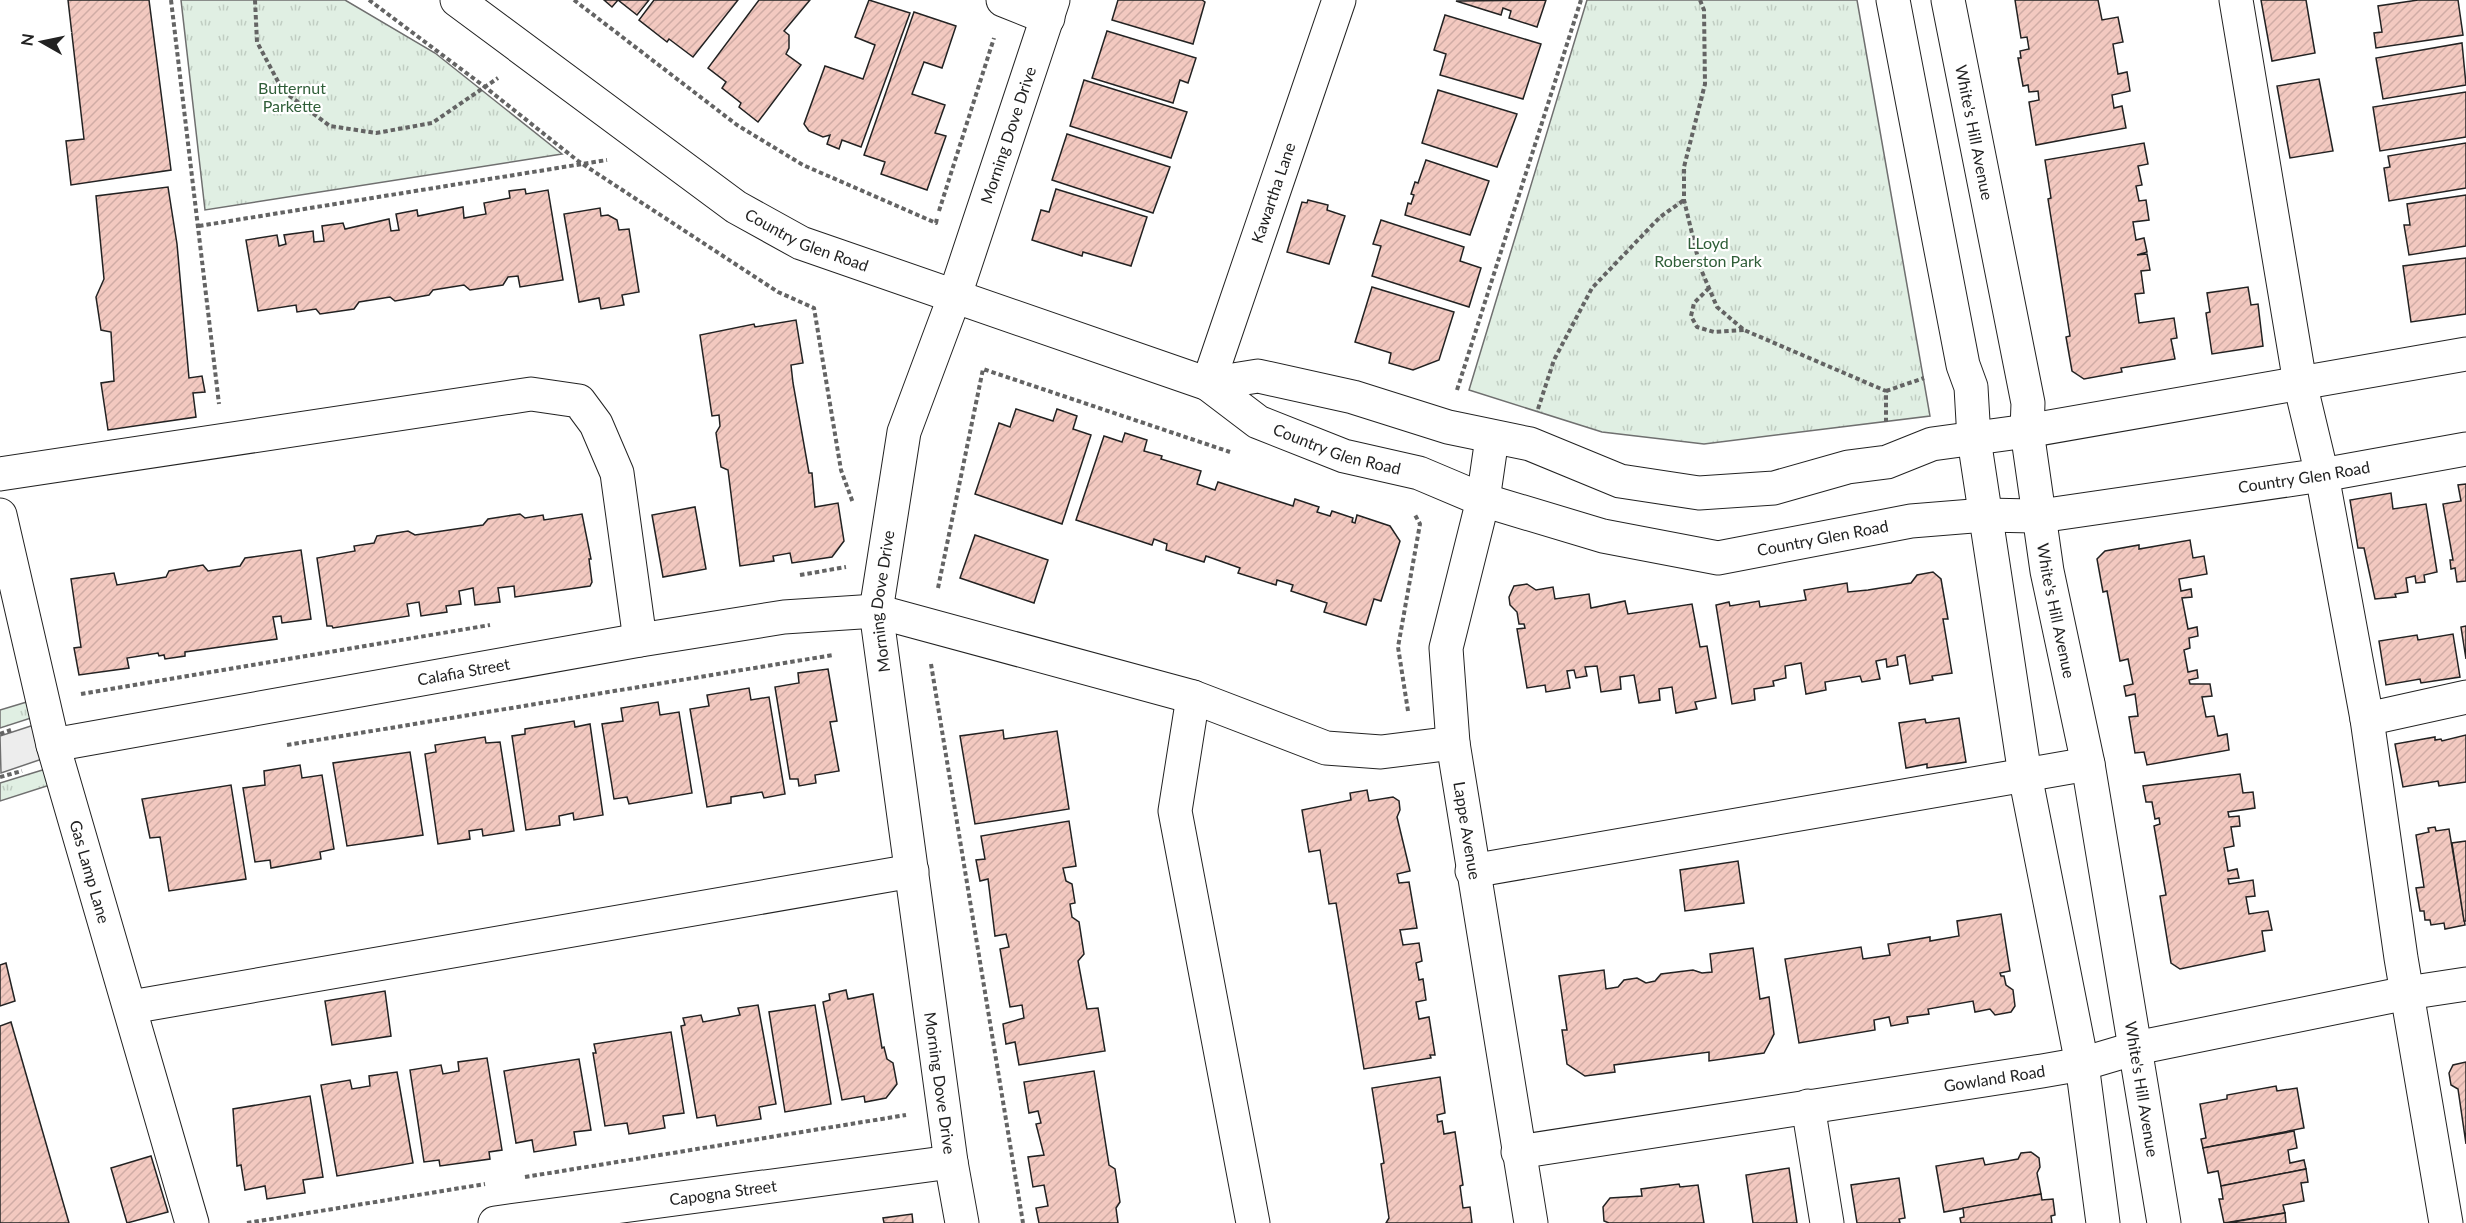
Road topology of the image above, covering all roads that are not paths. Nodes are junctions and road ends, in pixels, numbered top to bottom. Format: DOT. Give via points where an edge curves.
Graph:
graph roads {
  1 [pos="457,0"];
  2 [pos="1004,0"];
  3 [pos="1339,0"];
  4 [pos="1893,0"];
  5 [pos="1948,0"];
  6 [pos="2236,0"];
  7 [pos="1050,9"];
  8 [pos="954,298"];
  9 [pos="2466,354"];
  10 [pos="2300,383"];
  11 [pos="1208,384"];
  12 [pos="2027,430"];
  13 [pos="1492,438"];
  14 [pos="1974,440"];
  15 [pos="2466,449"];
  16 [pos="0,474"];
  17 [pos="2322,475"];
  18 [pos="1483,500"];
  19 [pos="0,515"];
  20 [pos="1985,515"];
  21 [pos="2040,516"];
  22 [pos="876,611"];
  23 [pos="640,640"];
  24 [pos="2466,696"];
  25 [pos="1193,697"];
  26 [pos="2367,719"];
  27 [pos="50,730"];
  28 [pos="1453,743"];
  29 [pos="2088,764"];
  30 [pos="2025,775"];
  31 [pos="912,871"];
  32 [pos="1472,871"];
  33 [pos="2466,984"];
  34 [pos="2407,993"];
  35 [pos="131,1007"];
  36 [pos="2136,1048"];
  37 [pos="2082,1064"];
  38 [pos="1808,1106"];
  39 [pos="1518,1152"];
  40 [pos="951,1162"];
  41 [pos="192,1223"];
  42 [pos="495,1223"];
  43 [pos="962,1223"];
  44 [pos="1253,1223"];
  45 [pos="1531,1223"];
  46 [pos="1827,1223"];
  47 [pos="2103,1223"];
  48 [pos="2164,1223"];
  49 [pos="2446,1223"];
  1 -- 8 [label="street, Country Glen Road" via="736,207 801,243"];
  2 -- 7 [label="street"];
  3 -- 11 [label="street, Kawartha Lane"];
  4 -- 14 [label="street" via="1963,364 1971,387"];
  5 -- 12 [label="street, White's Hill Avenue" via="2028,403"];
  6 -- 10 [label="street"];
  7 -- 8 [label="street, Morning Dove Drive"];
  8 -- 11 [label="street, Country Glen Road"];
  8 -- 22 [label="street, Morning Dove Drive" via="904,432"];
  9 -- 10 [label="street, Country Glen Road"];
  10 -- 12 [label="street, Country Glen Road"];
  10 -- 17 [label="street"];
  11 -- 13 [label="street, Country Glen Road" via="1258,376 1353,397"];
  11 -- 18 [label="street, Country Glen Road" via="1258,422 1344,456 1433,479"];
  12 -- 14 [label="street, Country Glen Road"];
  12 -- 21 [label="street, White's Hill Avenue"];
  13 -- 14 [label="street, Country Glen Road" via="1530,444 1620,481 1699,493 1774,488 1848,467 1887,462 1932,444"];
  13 -- 18 [label="street, Lappe Avenue"];
  14 -- 20 [label="street"];
  15 -- 17 [label="street, Country Glen Road"];
  16 -- 23 [label="street" via="531,393 579,401 596,424 617,473"];
  17 -- 21 [label="street, Country Glen Road"];
  17 -- 26 [label="street"];
  18 -- 20 [label="street, Country Glen Road" via="1603,536 1718,558 1911,521"];
  18 -- 28 [label="street, Lappe Avenue" via="1446,648"];
  19 -- 27 [label="street, Gas Lamp Lane"];
  20 -- 21 [label="street, Country Glen Road"];
  20 -- 30 [label="street"];
  21 -- 29 [label="street, White's Hill Avenue" via="2047,571"];
  22 -- 23 [label="street, Calafia Street" via="784,617"];
  22 -- 25 [label="street, Calafia Street"];
  22 -- 31 [label="street, Morning Dove Drive"];
  23 -- 27 [label="street, Calafia Street"];
  24 -- 26 [label="street"];
  25 -- 28 [label="street, Calafia Street" via="1326,748 1381,752"];
  25 -- 44 [label="street" via="1175,811"];
  26 -- 34 [label="street"];
  27 -- 35 [label="street, Gas Lamp Lane"];
  28 -- 32 [label="street, Lappe Avenue"];
  29 -- 30 [label="street"];
  29 -- 36 [label="street, White's Hill Avenue"];
  30 -- 32 [label="street"];
  30 -- 37 [label="street"];
  31 -- 35 [label="street"];
  31 -- 40 [label="street, Morning Dove Drive"];
  32 -- 39 [label="street, Lappe Avenue"];
  33 -- 34 [label="street, Gowland Road"];
  34 -- 36 [label="street, Gowland Road"];
  34 -- 49 [label="street"];
  35 -- 41 [label="street, Gas Lamp Lane"];
  36 -- 37 [label="street, Gowland Road"];
  36 -- 48 [label="street, White's Hill Avenue"];
  37 -- 38 [label="street, Gowland Road"];
  37 -- 47 [label="street"];
  38 -- 39 [label="street, Gowland Road"];
  38 -- 46 [label="street"];
  39 -- 45 [label="street, Lappe Avenue"];
  40 -- 42 [label="street, Capogna Street"];
  40 -- 43 [label="street, Morning Dove Drive"];
}
